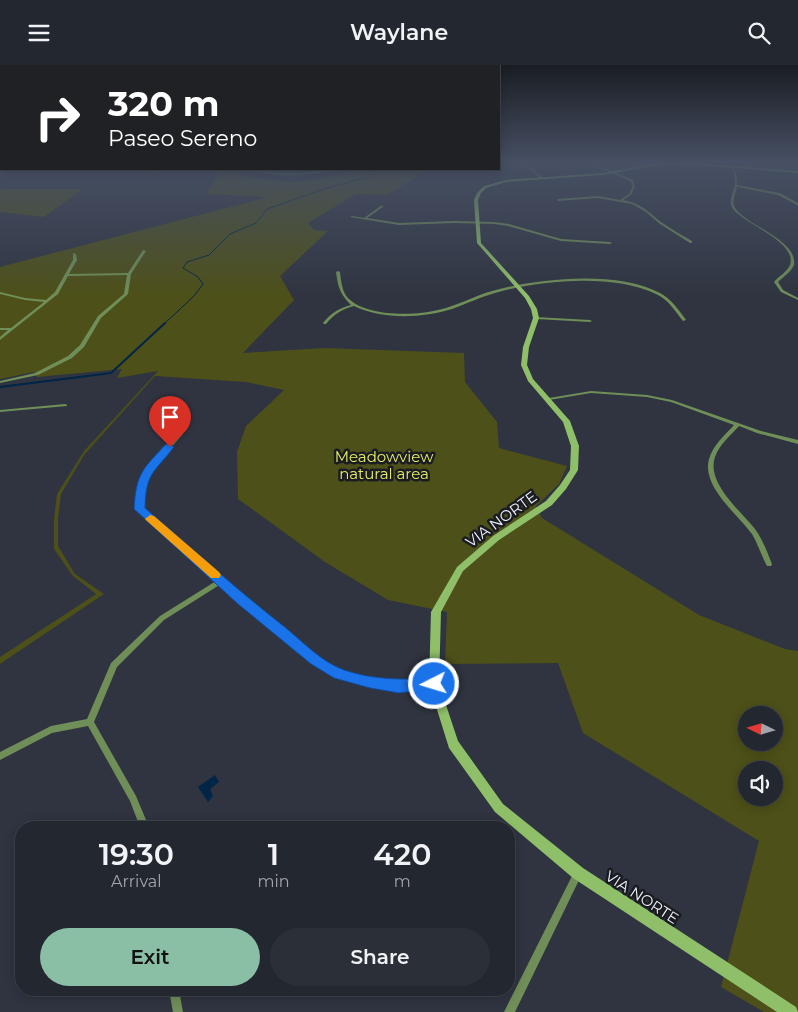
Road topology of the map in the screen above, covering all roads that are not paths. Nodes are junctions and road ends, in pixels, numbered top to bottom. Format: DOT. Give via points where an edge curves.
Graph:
graph roads {
  1 [pos="380,207"];
  2 [pos="476,207"];
  3 [pos="640,207"];
  4 [pos="734,207"];
  5 [pos="352,217"];
  6 [pos="364,219"];
  7 [pos="477,223"];
  8 [pos="692,242"];
  9 [pos="610,243"];
  10 [pos="144,251"];
  11 [pos="74,254"];
  12 [pos="338,271"];
  13 [pos="129,274"];
  14 [pos="67,275"];
  15 [pos="518,287"];
  16 [pos="0,293"];
  17 [pos="798,299"];
  18 [pos="46,301"];
  19 [pos="355,305"];
  20 [pos="536,318"];
  21 [pos="684,320"];
  22 [pos="590,321"];
  23 [pos="325,323"];
  24 [pos="0,329"];
  25 [pos="11,329"];
  26 [pos="0,339"];
  27 [pos="0,382"];
  28 [pos="549,399"];
  29 [pos="64,405"];
  30 [pos="0,411"];
  31 [pos="738,424"];
  32 [pos="182,433"];
  33 [pos="798,441"];
  34 [pos="769,564"];
  35 [pos="221,581"];
  36 [pos="434,684"];
  37 [pos="90,722"];
  38 [pos="0,755"];
  39 [pos="142,821"];
  40 [pos="515,821"];
  41 [pos="515,821"];
  42 [pos="578,873"];
  43 [pos="175,996"];
  44 [pos="178,1012"];
  45 [pos="509,1012"];
  46 [pos="791,1012"];
  1 -- 6 [label="street"];
  2 -- 7 [label="street"];
  3 -- 8 [label="street"];
  4 -- 17 [label="street" via="755,225 787,243 794,252 790,269 776,282 782,291"];
  5 -- 6 [label="street"];
  6 -- 7 [label="street" via="399,224"];
  7 -- 9 [label="street" via="508,225 561,240"];
  7 -- 15 [label="street" via="479,243"];
  10 -- 13 [label="street"];
  11 -- 14 [label="street" via="76,257"];
  12 -- 19 [label="street" via="346,298"];
  13 -- 14 [label="street"];
  13 -- 27 [label="street" via="126,294 99,317 82,346 70,357 40,372"];
  14 -- 18 [label="street" via="57,293"];
  15 -- 19 [label="street" via="496,291 438,312 415,315 378,312"];
  15 -- 20 [label="street" via="534,309"];
  15 -- 21 [label="street" via="548,281 627,282 660,294"];
  16 -- 18 [label="street"];
  18 -- 25 [label="street"];
  19 -- 23 [label="street" via="340,309"];
  20 -- 22 [label="street"];
  20 -- 28 [label="street, VIA NORTE" via="526,347 524,365 530,380"];
  24 -- 25 [label="street"];
  25 -- 26 [label="street"];
  28 -- 31 [label="street" via="591,392 647,396 672,401"];
  28 -- 36 [label="street, VIA NORTE" via="566,421 575,447 574,470 549,503 496,538 460,569 436,611"];
  29 -- 30 [label="street"];
  31 -- 33 [label="street"];
  31 -- 34 [label="street" via="714,454 711,474 758,539"];
  32 -- 35 [label="street" via="146,473 139,509"];
  35 -- 36 [label="street" via="316,660 339,674 399,687"];
  35 -- 37 [label="street" via="162,618 114,665"];
  36 -- 41 [label="street, VIA NORTE" via="453,744 499,808"];
  37 -- 38 [label="street" via="51,730"];
  37 -- 39 [label="street" via="133,799"];
  40 -- 42 [label="street, VIA NORTE"];
  42 -- 45 [label="street"];
  42 -- 46 [label="street, VIA NORTE"];
  43 -- 44 [label="street"];
}
